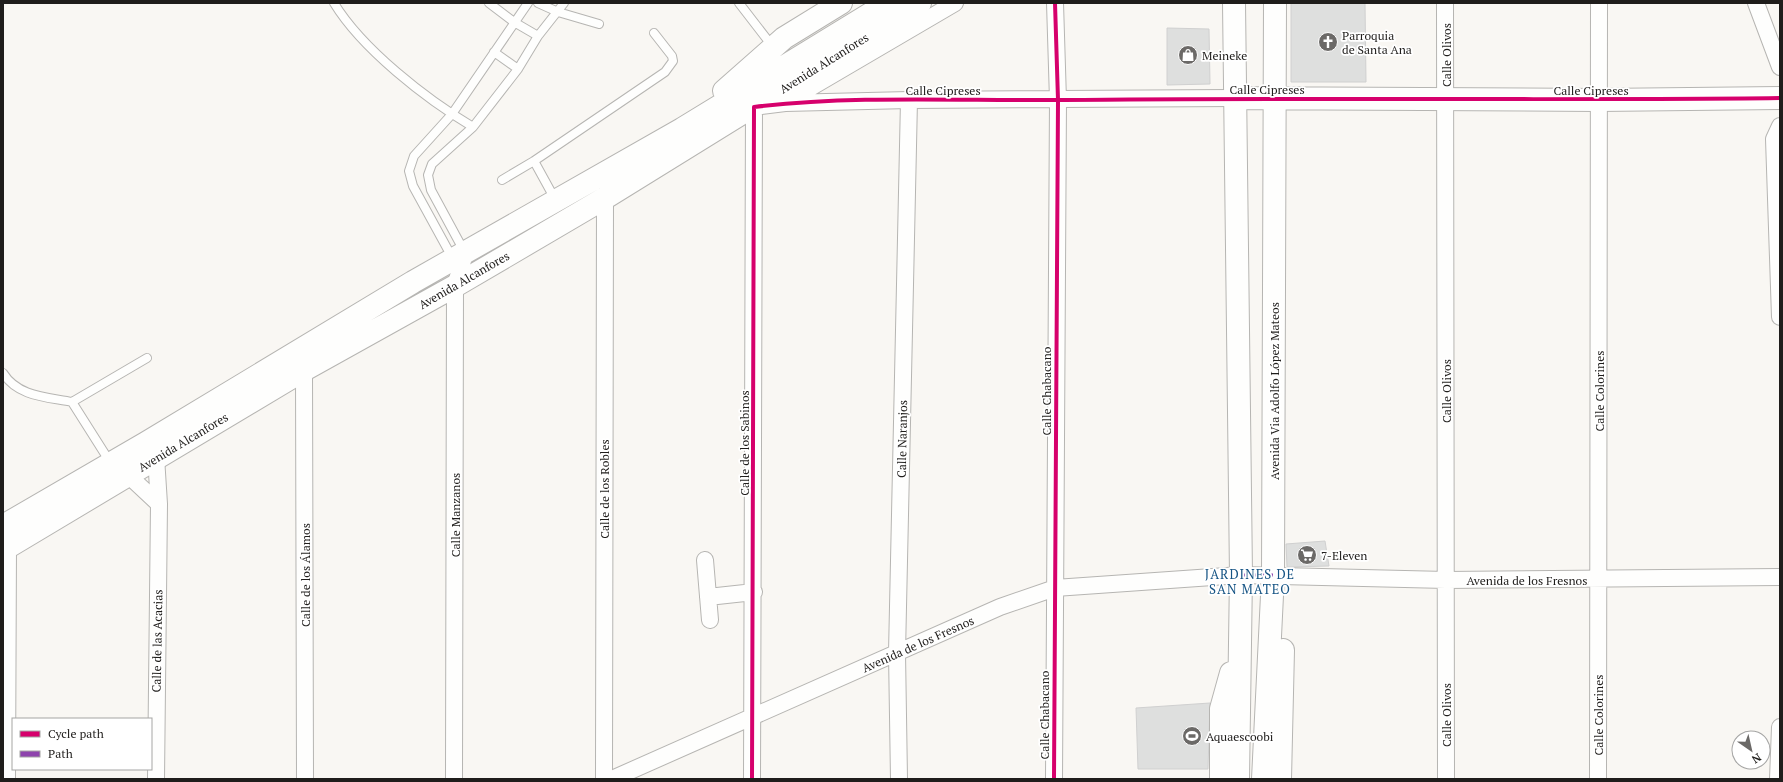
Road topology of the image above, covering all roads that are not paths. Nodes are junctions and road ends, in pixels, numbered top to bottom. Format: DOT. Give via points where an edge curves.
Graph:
graph roads {
  1 [pos="334,3"];
  2 [pos="489,3"];
  3 [pos="528,3"];
  4 [pos="538,3"];
  5 [pos="564,3"];
  6 [pos="739,3"];
  7 [pos="841,3"];
  8 [pos="888,3"];
  9 [pos="920,3"];
  10 [pos="955,3"];
  11 [pos="1056,3"];
  12 [pos="1234,3"];
  13 [pos="1275,3"];
  14 [pos="1445,3"];
  15 [pos="1599,3"];
  16 [pos="1756,3"];
  17 [pos="558,12"];
  18 [pos="514,22"];
  19 [pos="599,24"];
  20 [pos="654,33"];
  21 [pos="538,36"];
  22 [pos="773,47"];
  23 [pos="494,52"];
  24 [pos="1780,67"];
  25 [pos="518,69"];
  26 [pos="1234,98"];
  27 [pos="1780,98"];
  28 [pos="1275,99"];
  29 [pos="909,100"];
  30 [pos="1058,100"];
  31 [pos="1446,100"];
  32 [pos="1599,100"];
  33 [pos="784,103"];
  34 [pos="754,107"];
  35 [pos="452,114"];
  36 [pos="1780,126"];
  37 [pos="473,127"];
  38 [pos="682,129"];
  39 [pos="534,160"];
  40 [pos="502,180"];
  41 [pos="605,198"];
  42 [pos="435,199"];
  43 [pos="556,201"];
  44 [pos="424,205"];
  45 [pos="459,257"];
  46 [pos="455,286"];
  47 [pos="1780,317"];
  48 [pos="147,358"];
  49 [pos="304,370"];
  50 [pos="3,373"];
  51 [pos="72,402"];
  52 [pos="156,457"];
  53 [pos="119,466"];
  54 [pos="158,504"];
  55 [pos="5,541"];
  56 [pos="705,560"];
  57 [pos="1240,575"];
  58 [pos="1280,575"];
  59 [pos="1780,577"];
  60 [pos="1446,580"];
  61 [pos="1598,580"];
  62 [pos="1055,588"];
  63 [pos="754,592"];
  64 [pos="708,597"];
  65 [pos="710,620"];
  66 [pos="1239,641"];
  67 [pos="897,653"];
  68 [pos="752,719"];
  69 [pos="1780,727"];
  70 [pos="1263,769"];
  71 [pos="1238,773"];
  72 [pos="7,779"];
  73 [pos="156,779"];
  74 [pos="305,779"];
  75 [pos="454,779"];
  76 [pos="604,779"];
  77 [pos="612,779"];
  78 [pos="752,779"];
  79 [pos="900,779"];
  80 [pos="1054,779"];
  81 [pos="1221,779"];
  82 [pos="1280,779"];
  83 [pos="1446,779"];
  84 [pos="1598,779"];
  85 [pos="1778,779"];
  1 -- 35 [label="lane" via="346,22 383,60"];
  2 -- 18 [label="lane"];
  3 -- 18 [label="lane"];
  4 -- 17 [label="lane"];
  5 -- 17 [label="lane"];
  6 -- 22 [label="lane"];
  7 -- 22 [label="main road" via="813,15"];
  8 -- 38 [label="main road, Avenida Alcanfores"];
  9 -- 34 [label="main road, Avenida Alcanfores"];
  10 -- 33 [label="street, Avenida Alcanfores"];
  11 -- 30 [label="street, Calle Chabacano"];
  12 -- 26 [label="main road"];
  13 -- 28 [label="main road, Avenida Via Adolfo López Mateos"];
  14 -- 31 [label="street, Calle Olivos"];
  15 -- 32 [label="street, Calle Colorines"];
  16 -- 24 [label="street"];
  17 -- 19 [label="lane"];
  17 -- 21 [label="lane"];
  18 -- 21 [label="lane"];
  18 -- 23 [label="lane"];
  20 -- 39 [label="lane" via="672,56 673,61 665,72"];
  21 -- 25 [label="lane"];
  22 -- 38 [label="main road"];
  23 -- 25 [label="lane"];
  23 -- 35 [label="lane"];
  25 -- 37 [label="lane"];
  26 -- 28 [label="main road, Calle Cipreses"];
  26 -- 30 [label="street, Calle Cipreses"];
  26 -- 57 [label="main road"];
  27 -- 32 [label="main road, Calle Cipreses"];
  28 -- 31 [label="main road, Calle Cipreses"];
  28 -- 58 [label="main road, Avenida Via Adolfo López Mateos" via="1274,431"];
  29 -- 30 [label="street, Calle Cipreses"];
  29 -- 33 [label="street, Calle Cipreses"];
  29 -- 67 [label="street, Calle Naranjos"];
  30 -- 62 [label="street, Calle Chabacano"];
  31 -- 32 [label="main road, Calle Cipreses"];
  31 -- 60 [label="street, Calle Olivos"];
  32 -- 61 [label="street, Calle Colorines"];
  33 -- 34 [label="street, Calle Cipreses"];
  34 -- 41 [label="main road, Avenida Alcanfores"];
  34 -- 63 [label="street, Calle de los Sabinos"];
  35 -- 37 [label="lane"];
  35 -- 44 [label="lane" via="414,156 409,171 413,186"];
  36 -- 47 [label="street" via="1774,139"];
  37 -- 42 [label="lane" via="432,164 428,175"];
  38 -- 43 [label="main road, Avenida Alcanfores"];
  39 -- 40 [label="lane"];
  39 -- 43 [label="lane"];
  41 -- 46 [label="main road, Avenida Alcanfores"];
  41 -- 76 [label="street, Calle de los Robles"];
  42 -- 44 [label="lane"];
  42 -- 45 [label="lane"];
  43 -- 45 [label="main road, Avenida Alcanfores"];
  44 -- 45 [label="lane"];
  45 -- 46 [label="street, Calle Manzanos"];
  45 -- 53 [label="main road, Avenida Alcanfores" via="413,282"];
  46 -- 49 [label="main road, Avenida Alcanfores"];
  46 -- 75 [label="street, Calle Manzanos"];
  48 -- 51 [label="lane"];
  49 -- 52 [label="main road, Avenida Alcanfores"];
  49 -- 74 [label="street, Calle de los Álamos"];
  50 -- 51 [label="lane" via="8,381 27,394"];
  51 -- 53 [label="lane"];
  52 -- 53 [label="main road, Avenida Alcanfores"];
  52 -- 54 [label="street, Calle de las Acacias"];
  53 -- 54 [label="street"];
  53 -- 55 [label="main road, Avenida Alcanfores"];
  54 -- 73 [label="street, Calle de las Acacias"];
  55 -- 72 [label="street"];
  56 -- 64 [label="street"];
  57 -- 58 [label="street, Avenida de los Fresnos"];
  57 -- 62 [label="street, Avenida de los Fresnos"];
  57 -- 66 [label="main road"];
  58 -- 60 [label="street, Avenida de los Fresnos"];
  58 -- 70 [label="main road, Avenida Via Adolfo López Mateos"];
  58 -- 82 [label="main road"];
  59 -- 61 [label="street, Avenida de los Fresnos"];
  60 -- 61 [label="street, Avenida de los Fresnos"];
  60 -- 83 [label="street, Calle Olivos"];
  61 -- 84 [label="street, Calle Colorines"];
  62 -- 67 [label="street, Avenida de los Fresnos" via="1000,607"];
  62 -- 80 [label="street, Calle Chabacano"];
  63 -- 64 [label="street"];
  63 -- 68 [label="street, Calle de los Sabinos"];
  64 -- 65 [label="street"];
  66 -- 71 [label="main road"];
  66 -- 81 [label="main road" via="1221,709"];
  67 -- 68 [label="street, Avenida de los Fresnos"];
  67 -- 79 [label="street, Calle Naranjos"];
  68 -- 77 [label="street, Avenida de los Fresnos"];
  68 -- 78 [label="street, Calle de los Sabinos"];
  69 -- 85 [label="street"];
}
